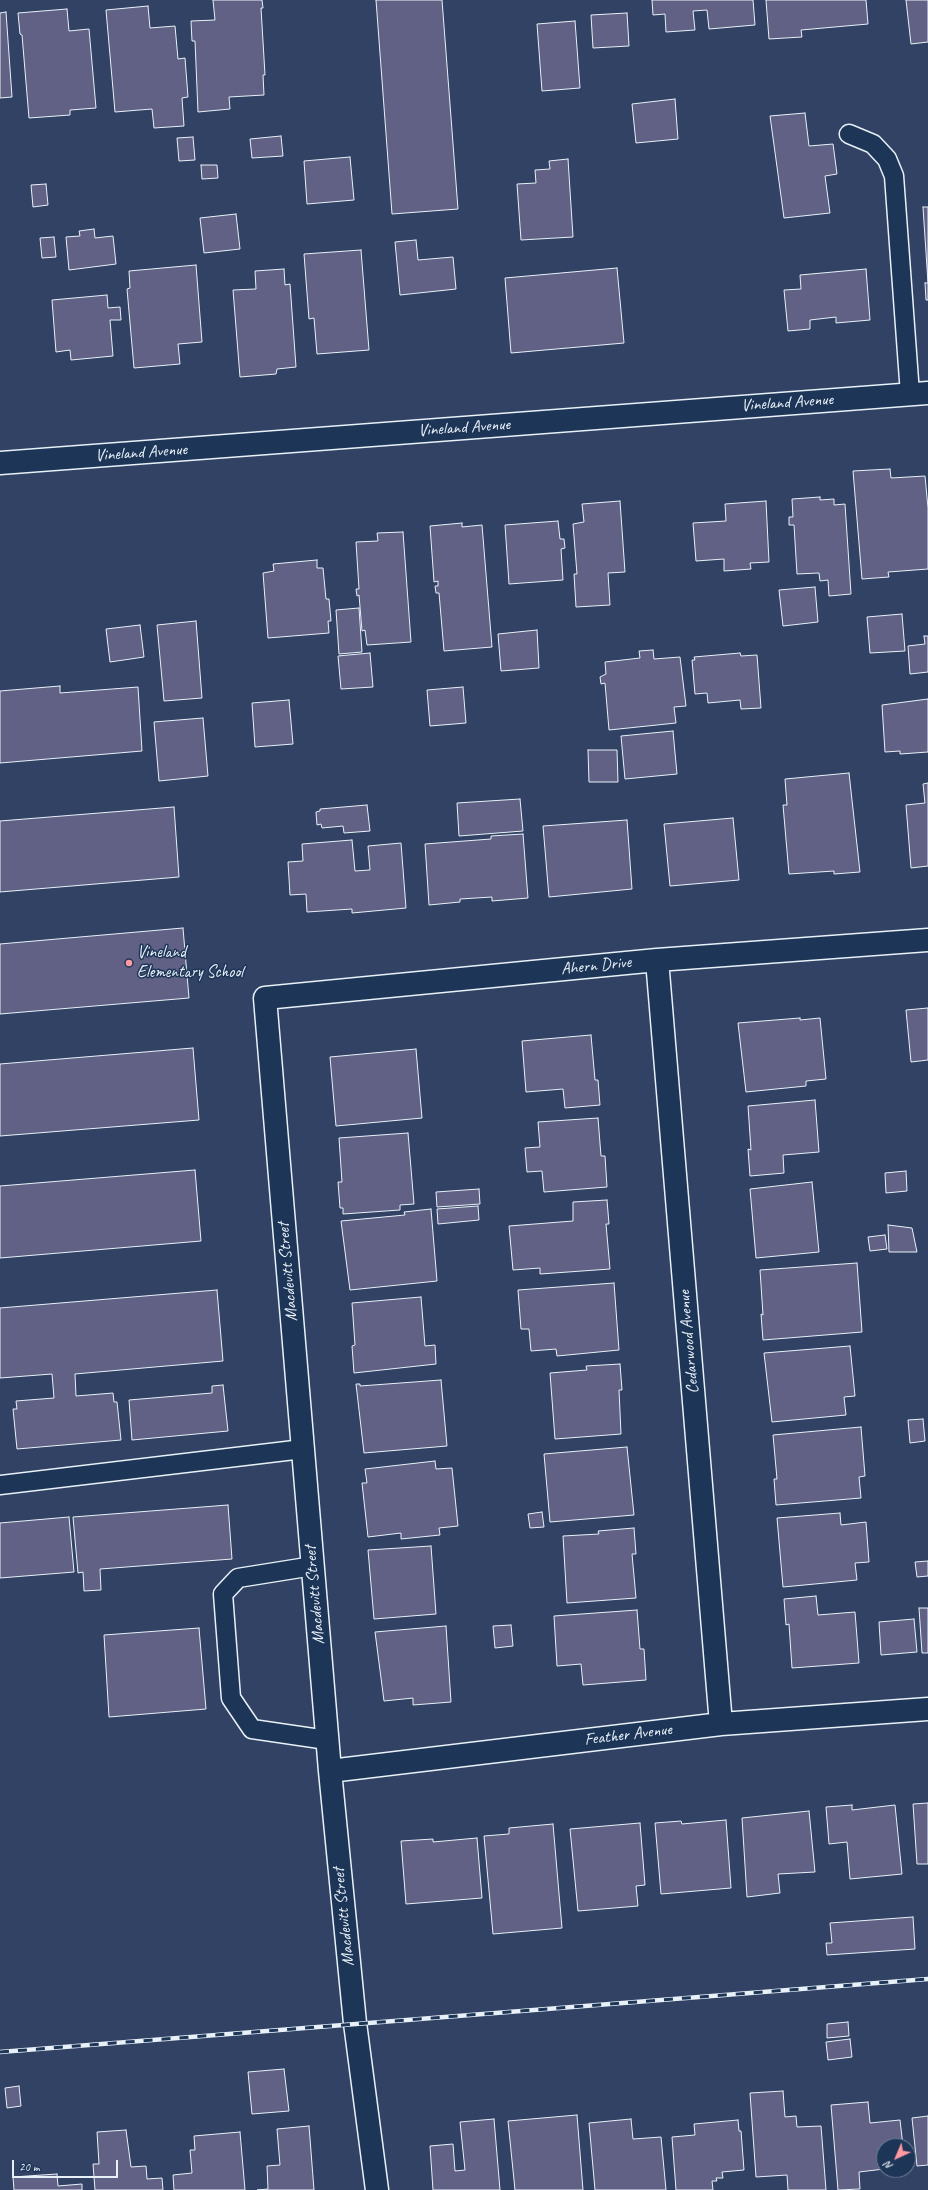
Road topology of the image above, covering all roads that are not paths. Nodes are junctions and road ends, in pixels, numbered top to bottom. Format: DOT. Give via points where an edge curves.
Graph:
graph roads {
  1 [pos="848,134"];
  2 [pos="919,393"];
  3 [pos="0,463"];
  4 [pos="928,940"];
  5 [pos="657,960"];
  6 [pos="265,998"];
  7 [pos="303,1449"];
  8 [pos="0,1485"];
  9 [pos="313,1566"];
  10 [pos="928,1709"];
  11 [pos="721,1724"];
  12 [pos="327,1740"];
  13 [pos="330,1771"];
  14 [pos="377,2190"];
  1 -- 2 [label="lane" via="873,144 887,159 894,176"];
  2 -- 3 [label="street, Vineland Avenue"];
  4 -- 5 [label="street, Ahern Drive"];
  5 -- 6 [label="street, Ahern Drive"];
  5 -- 11 [label="street, Cedarwood Avenue"];
  6 -- 7 [label="street, Macdevitt Street"];
  7 -- 8 [label="lane"];
  7 -- 9 [label="street, Macdevitt Street"];
  9 -- 12 [label="street, Macdevitt Street"];
  9 -- 12 [label="lane" via="238,1578 223,1594 231,1698 252,1729"];
  10 -- 11 [label="street, Feather Avenue"];
  11 -- 13 [label="street, Feather Avenue"];
  12 -- 13 [label="street, Macdevitt Street"];
  13 -- 14 [label="street, Macdevitt Street" via="355,2023"];
}
